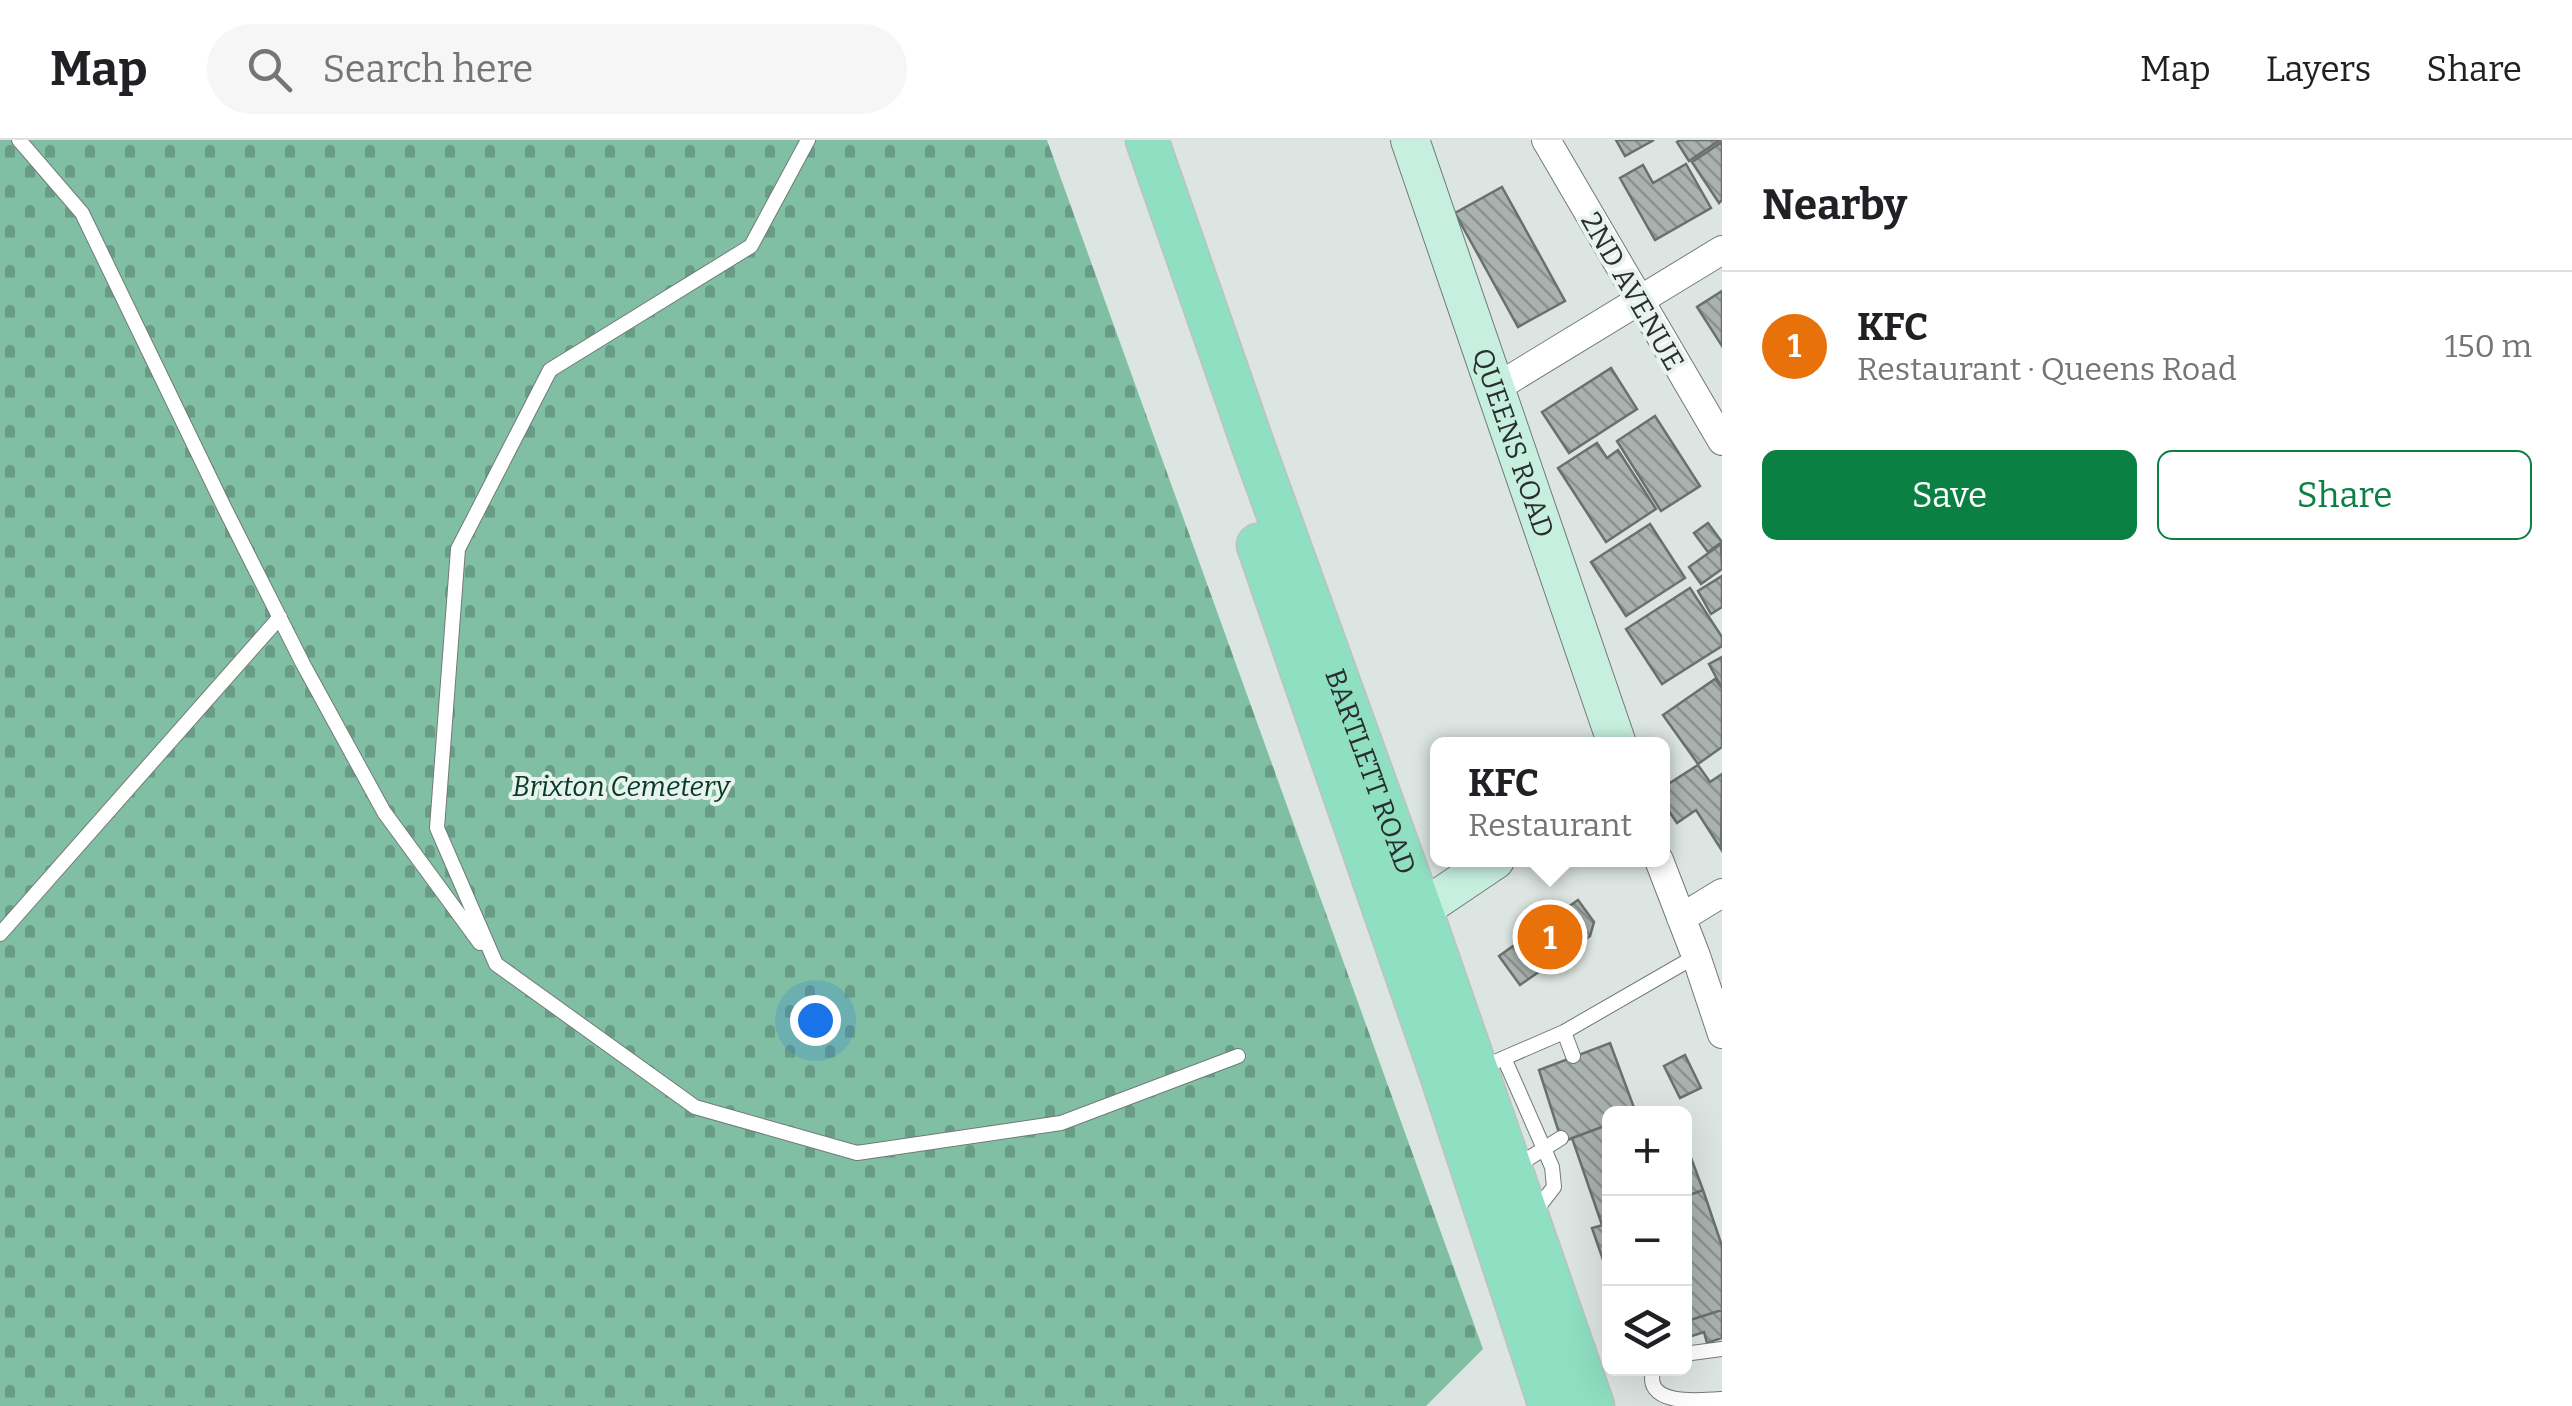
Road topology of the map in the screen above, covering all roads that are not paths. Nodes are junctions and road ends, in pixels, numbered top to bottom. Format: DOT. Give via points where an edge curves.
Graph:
graph roads {
  1 [pos="20,140"];
  2 [pos="808,140"];
  3 [pos="1124,140"];
  4 [pos="1147,140"];
  5 [pos="1410,140"];
  6 [pos="1546,140"];
  7 [pos="1722,250"];
  8 [pos="1638,301"];
  9 [pos="1494,389"];
  10 [pos="1722,440"];
  11 [pos="280,617"];
  12 [pos="1615,737"];
  13 [pos="1484,867"];
  14 [pos="1663,867"];
  15 [pos="1722,893"];
  16 [pos="1404,916"];
  17 [pos="1681,918"];
  18 [pos="0,934"];
  19 [pos="1696,956"];
  20 [pos="496,964"];
  21 [pos="1564,1032"];
  22 [pos="1722,1034"];
  23 [pos="1238,1056"];
  24 [pos="1573,1056"];
  25 [pos="1474,1068"];
  26 [pos="1561,1138"];
  27 [pos="1526,1160"];
  28 [pos="1722,1349"];
  29 [pos="1692,1353"];
  30 [pos="1651,1376"];
  31 [pos="1722,1399"];
  32 [pos="1550,1406"];
  33 [pos="1592,1406"];
  1 -- 11 [label="lane" via="82,213"];
  2 -- 20 [label="lane" via="751,246 550,370 458,548 438,828"];
  3 -- 16 [label="main road, BARTLETT ROAD" via="1244,504"];
  4 -- 16 [label="main road, BARTLETT ROAD"];
  5 -- 9 [label="main road, QUEENS ROAD"];
  6 -- 8 [label="street, 2ND AVENUE"];
  7 -- 8 [label="street"];
  8 -- 9 [label="street"];
  8 -- 10 [label="street, 2ND AVENUE"];
  9 -- 12 [label="main road, QUEENS ROAD"];
  11 -- 18 [label="lane"];
  11 -- 20 [label="lane" via="384,812"];
  13 -- 16 [label="main road"];
  14 -- 17 [label="street"];
  15 -- 17 [label="street"];
  16 -- 25 [label="main road, BARTLETT ROAD"];
  17 -- 19 [label="street"];
  19 -- 21 [label="lane"];
  19 -- 22 [label="street"];
  20 -- 23 [label="lane" via="695,1106 858,1153 1061,1123"];
  21 -- 24 [label="lane"];
  21 -- 25 [label="lane"];
  25 -- 27 [label="main road, BARTLETT ROAD"];
  25 -- 32 [label="main road, BARTLETT ROAD"];
  26 -- 27 [label="lane"];
  27 -- 33 [label="main road, BARTLETT ROAD" via="1527,1220"];
  28 -- 29 [label="lane"];
  30 -- 31 [label="lane" via="1663,1400"];
}
